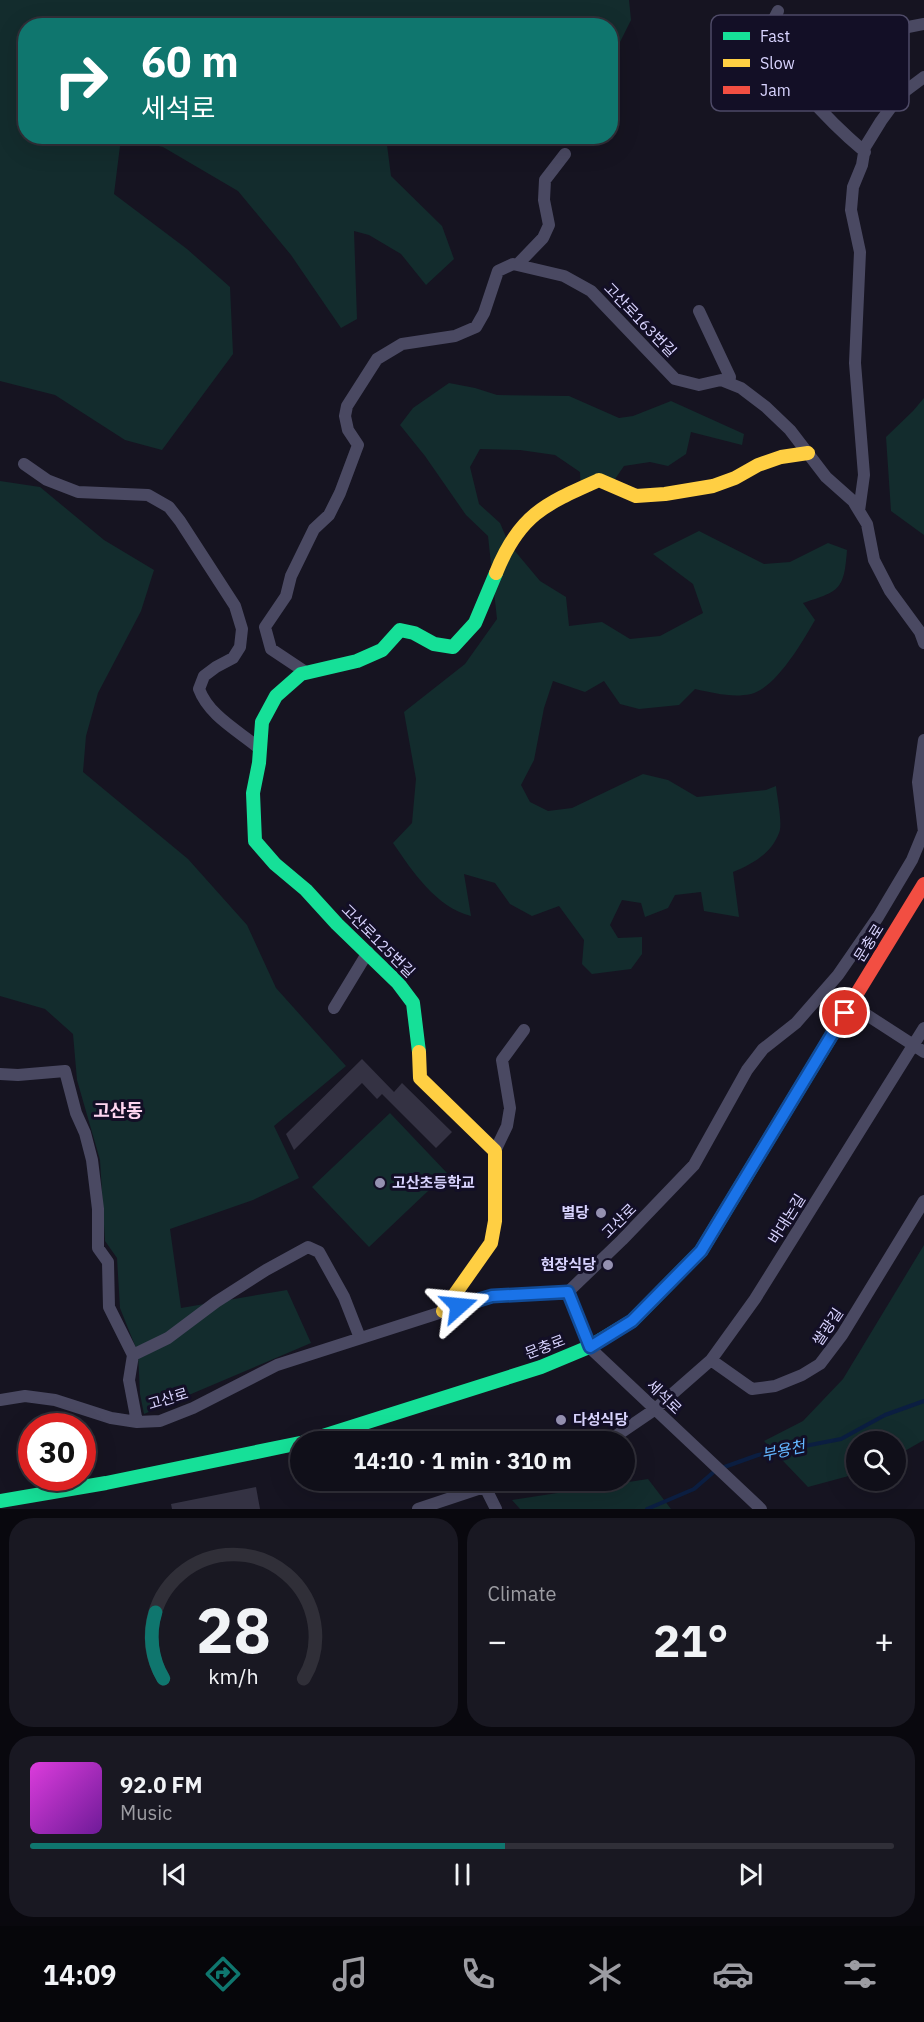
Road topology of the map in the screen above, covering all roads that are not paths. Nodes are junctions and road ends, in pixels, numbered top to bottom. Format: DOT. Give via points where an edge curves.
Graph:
graph roads {
  1 [pos="778,11"];
  2 [pos="776,15"];
  3 [pos="924,24"];
  4 [pos="909,27"];
  5 [pos="924,77"];
  6 [pos="909,88"];
  7 [pos="821,111"];
  8 [pos="888,111"];
  9 [pos="864,152"];
  10 [pos="565,154"];
  11 [pos="517,265"];
  12 [pos="699,311"];
  13 [pos="729,383"];
  14 [pos="807,453"];
  15 [pos="24,464"];
  16 [pos="858,511"];
  17 [pos="924,643"];
  18 [pos="307,673"];
  19 [pos="924,740"];
  20 [pos="260,749"];
  21 [pos="924,832"];
  22 [pos="924,884"];
  23 [pos="368,952"];
  24 [pos="850,1004"];
  25 [pos="334,1008"];
  26 [pos="924,1028"];
  27 [pos="524,1030"];
  28 [pos="919,1049"];
  29 [pos="0,1074"];
  30 [pos="495,1151"];
  31 [pos="924,1201"];
  32 [pos="568,1292"];
  33 [pos="443,1311"];
  34 [pos="360,1338"];
  35 [pos="590,1347"];
  36 [pos="133,1355"];
  37 [pos="711,1360"];
  38 [pos="0,1400"];
  39 [pos="654,1410"];
  40 [pos="137,1422"];
  41 [pos="339,1431"];
  42 [pos="623,1431"];
  43 [pos="290,1445"];
  44 [pos="473,1491"];
  45 [pos="487,1491"];
  46 [pos="9,1503"];
  47 [pos="418,1509"];
  48 [pos="496,1509"];
  49 [pos="761,1509"];
  1 -- 2 [label="street"];
  3 -- 4 [label="street"];
  5 -- 6 [label="street"];
  7 -- 9 [label="street"];
  8 -- 9 [label="street"];
  9 -- 16 [label="street" via="853,187 851,210 860,252 855,363 864,475"];
  10 -- 11 [label="street" via="545,180 549,225 543,238"];
  11 -- 13 [label="street, 고산로163번길" via="564,276 591,291 675,379 699,385 721,380"];
  11 -- 18 [label="street" via="498,271 476,327 455,336 402,344 377,359 346,406 348,430 358,445 329,515 314,529 291,576 286,596 264,627 271,649"];
  12 -- 13 [label="street" via="730,376"];
  13 -- 14 [label="street" via="766,406"];
  14 -- 16 [label="street"];
  14 -- 18 [label="street, 고산로125번길" via="758,465 713,486 665,494 636,496 599,480 539,510 523,524 510,540 474,625 453,647 400,630 382,650 357,661"];
  15 -- 20 [label="street" via="47,480 78,492 148,495 169,507 235,606 242,630 240,647 233,658 204,676 201,695 211,710"];
  16 -- 17 [label="street" via="867,524 874,560"];
  18 -- 20 [label="street, 고산로125번길" via="276,696 262,722"];
  19 -- 21 [label="street" via="918,782"];
  20 -- 23 [label="street, 고산로125번길" via="253,793 255,841"];
  21 -- 32 [label="street, 고산로" via="878,917 838,975 747,1070 694,1165"];
  22 -- 24 [label="street, 문충로"];
  23 -- 25 [label="street"];
  23 -- 30 [label="street, 고산로125번길" via="413,1003 420,1078"];
  24 -- 28 [label="street"];
  24 -- 35 [label="street, 문충로" via="701,1251 632,1321"];
  26 -- 28 [label="street, 바대논길"];
  27 -- 30 [label="street" via="502,1060 510,1108 507,1126"];
  28 -- 37 [label="street, 바대논길"];
  29 -- 36 [label="street" via="65,1071 92,1160 98,1248 108,1262 109,1306"];
  30 -- 33 [label="street" via="495,1221 491,1243"];
  31 -- 37 [label="street, 쌀광길" via="820,1364 776,1386 752,1389"];
  32 -- 33 [label="street, 고산로" via="492,1296"];
  32 -- 35 [label="street, 세석로"];
  33 -- 34 [label="street, 고산로"];
  34 -- 36 [label="street" via="344,1297 319,1252 308,1247 256,1276 168,1338"];
  34 -- 40 [label="street, 고산로" via="277,1365 160,1421"];
  35 -- 39 [label="street, 세석로"];
  35 -- 41 [label="street, 문충로" via="541,1367"];
  36 -- 40 [label="street" via="129,1380"];
  37 -- 39 [label="street, 바대논길"];
  38 -- 40 [label="street, 고산로" via="25,1396 55,1400"];
  39 -- 42 [label="street, 바대논길"];
  39 -- 49 [label="street, 세석로"];
  43 -- 46 [label="street"];
  44 -- 47 [label="street"];
  45 -- 48 [label="street"];
}
